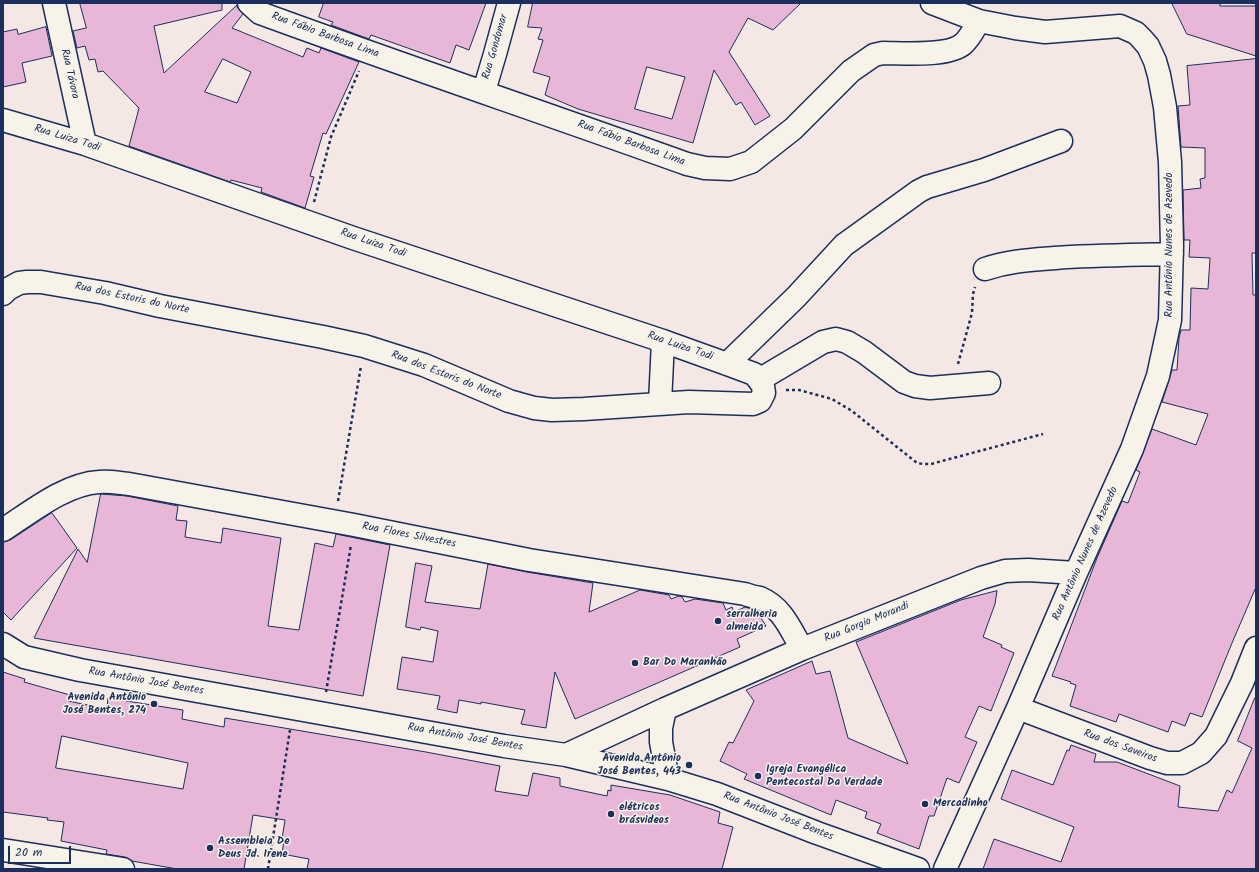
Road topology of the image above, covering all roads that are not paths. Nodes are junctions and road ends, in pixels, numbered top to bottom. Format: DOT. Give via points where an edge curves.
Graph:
graph roads {
  1 [pos="54,3"];
  2 [pos="250,3"];
  3 [pos="509,3"];
  4 [pos="932,3"];
  5 [pos="980,21"];
  6 [pos="484,91"];
  7 [pos="3,120"];
  8 [pos="1061,141"];
  9 [pos="85,144"];
  10 [pos="1172,254"];
  11 [pos="985,269"];
  12 [pos="3,294"];
  13 [pos="663,341"];
  14 [pos="748,376"];
  15 [pos="989,383"];
  16 [pos="660,403"];
  17 [pos="3,530"];
  18 [pos="1076,573"];
  19 [pos="3,644"];
  20 [pos="1256,648"];
  21 [pos="802,649"];
  22 [pos="1018,708"];
  23 [pos="665,709"];
  24 [pos="566,755"];
  25 [pos="668,779"];
  26 [pos="3,850"];
  27 [pos="94,866"];
  28 [pos="123,869"];
  29 [pos="918,869"];
  30 [pos="945,869"];
  1 -- 9 [label="street, Rua Távora"];
  2 -- 6 [label="street, Rua Fábio Barbosa Lima" via="260,13"];
  3 -- 6 [label="street, Rua Gondomar"];
  4 -- 5 [label="street, Rua Antônio Nunes de Azevedo"];
  5 -- 6 [label="street, Rua Fábio Barbosa Lima" via="964,44 952,50 882,54 865,60 793,129 751,162 730,169 687,164"];
  5 -- 10 [label="street, Rua Antônio Nunes de Azevedo" via="1045,32 1120,26 1136,33 1145,42 1155,61 1165,107 1170,162"];
  7 -- 9 [label="street, Rua Luiza Todi"];
  8 -- 14 [label="street" via="984,170 926,187 844,244 796,297"];
  9 -- 13 [label="street, Rua Luiza Todi" via="536,300"];
  10 -- 11 [label="street" via="1032,260 1002,263"];
  10 -- 18 [label="street, Rua Antônio Nunes de Azevedo" via="1170,320 1158,376 1132,449"];
  12 -- 16 [label="street, Rua dos Estoris do Norte" via="23,282 56,284 323,337 364,346 424,365 509,401 534,408 584,409"];
  13 -- 14 [label="street, Rua Luiza Todi"];
  13 -- 16 [label="street"];
  14 -- 15 [label="street" via="823,342 836,339 864,352 904,382 915,386 930,388"];
  14 -- 16 [label="street, Rua dos Estoris do Norte" via="763,397 753,404"];
  17 -- 21 [label="street, Rua Flores Silvestres" via="60,494 81,485 99,482 129,484 529,560 745,594 771,604 781,614"];
  18 -- 21 [label="street, Rua Gorgio Morandi" via="1005,571 981,578"];
  18 -- 22 [label="street, Rua Antônio Nunes de Azevedo"];
  19 -- 24 [label="street, Rua Antônio José Bentes" via="24,657 80,670"];
  20 -- 22 [label="street, Rua dos Saveiros" via="1242,684 1216,736 1201,753 1182,763 1167,763 1150,758"];
  21 -- 23 [label="street, Rua Gorgio Morandi"];
  22 -- 30 [label="street, Rua Antônio Nunes de Azevedo"];
  23 -- 24 [label="street, Rua Gorgio Morandi"];
  23 -- 25 [label="street" via="661,742"];
  24 -- 25 [label="street, Rua Antônio José Bentes"];
  25 -- 29 [label="street, Rua Antônio José Bentes" via="717,794"];
  26 -- 27 [label="street"];
  27 -- 28 [label="street"];
}
